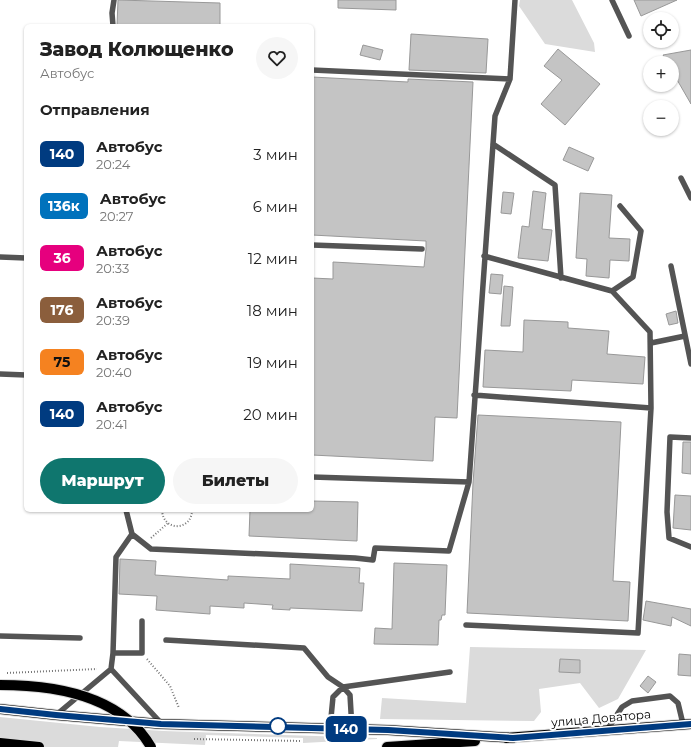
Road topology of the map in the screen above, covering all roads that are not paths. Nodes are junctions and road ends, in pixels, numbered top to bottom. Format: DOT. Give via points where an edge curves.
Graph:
graph roads {
  1 [pos="114,0"];
  2 [pos="515,0"];
  3 [pos="612,0"];
  4 [pos="113,24"];
  5 [pos="629,36"];
  6 [pos="314,70"];
  7 [pos="510,79"];
  8 [pos="493,144"];
  9 [pos="681,178"];
  10 [pos="691,198"];
  11 [pos="620,206"];
  12 [pos="314,245"];
  13 [pos="422,250"];
  14 [pos="484,256"];
  15 [pos="0,257"];
  16 [pos="24,258"];
  17 [pos="671,266"];
  18 [pos="561,278"];
  19 [pos="612,292"];
  20 [pos="685,336"];
  21 [pos="651,343"];
  22 [pos="691,364"];
  23 [pos="0,374"];
  24 [pos="24,375"];
  25 [pos="474,395"];
  26 [pos="651,408"];
  27 [pos="691,438"];
  28 [pos="314,477"];
  29 [pos="469,482"];
  30 [pos="126,512"];
  31 [pos="132,534"];
  32 [pos="691,547"];
  33 [pos="142,621"];
  34 [pos="466,625"];
  35 [pos="0,636"];
  36 [pos="80,638"];
  37 [pos="166,640"];
  38 [pos="113,653"];
  39 [pos="111,669"];
  40 [pos="450,672"];
  41 [pos="0,685"];
  42 [pos="342,687"];
  43 [pos="0,709"];
  44 [pos="56,715"];
  45 [pos="688,722"];
  46 [pos="161,724"];
  47 [pos="330,728"];
  48 [pos="352,729"];
  49 [pos="607,730"];
  50 [pos="513,738"];
  51 [pos="0,743"];
  52 [pos="39,747"];
  53 [pos="151,747"];
  54 [pos="387,747"];
  1 -- 4 [label="lane"];
  2 -- 7 [label="lane"];
  3 -- 5 [label="lane"];
  6 -- 7 [label="lane"];
  7 -- 8 [label="lane" via="495,116"];
  8 -- 14 [label="lane"];
  8 -- 18 [label="lane" via="555,185"];
  9 -- 10 [label="lane"];
  11 -- 19 [label="lane" via="641,231 633,277"];
  12 -- 13 [label="lane"];
  14 -- 18 [label="lane"];
  14 -- 25 [label="lane"];
  15 -- 16 [label="lane"];
  17 -- 20 [label="lane"];
  18 -- 19 [label="lane"];
  19 -- 21 [label="lane" via="650,332"];
  20 -- 21 [label="lane"];
  20 -- 22 [label="lane"];
  21 -- 26 [label="lane"];
  23 -- 24 [label="lane"];
  25 -- 26 [label="lane"];
  25 -- 29 [label="lane"];
  26 -- 34 [label="lane" via="638,633"];
  27 -- 32 [label="lane" via="670,437 667,512 669,538"];
  28 -- 29 [label="lane"];
  29 -- 31 [label="lane" via="449,551 375,548 373,560 151,548"];
  30 -- 31 [label="lane"];
  31 -- 38 [label="lane" via="116,557"];
  33 -- 38 [label="lane" via="142,653"];
  35 -- 36 [label="lane"];
  37 -- 42 [label="lane" via="304,648 328,677"];
  38 -- 39 [label="lane"];
  39 -- 44 [label="lane"];
  39 -- 46 [label="lane"];
  40 -- 42 [label="lane"];
  41 -- 53 [label="main road, bridge" via="51,688 92,699 127,719"];
  42 -- 47 [label="lane" via="333,696"];
  42 -- 48 [label="lane" via="350,695"];
  43 -- 44 [label="main road"];
  44 -- 46 [label="main road"];
  45 -- 49 [label="main road, улица Доватора"];
  45 -- 49 [label="lane" via="678,703 670,696 632,701 622,707"];
  46 -- 47 [label="main road"];
  47 -- 48 [label="main road"];
  48 -- 50 [label="main road"];
  49 -- 50 [label="main road, улица Доватора"];
  50 -- 54 [label="main road"];
  51 -- 52 [label="main road"];
}
